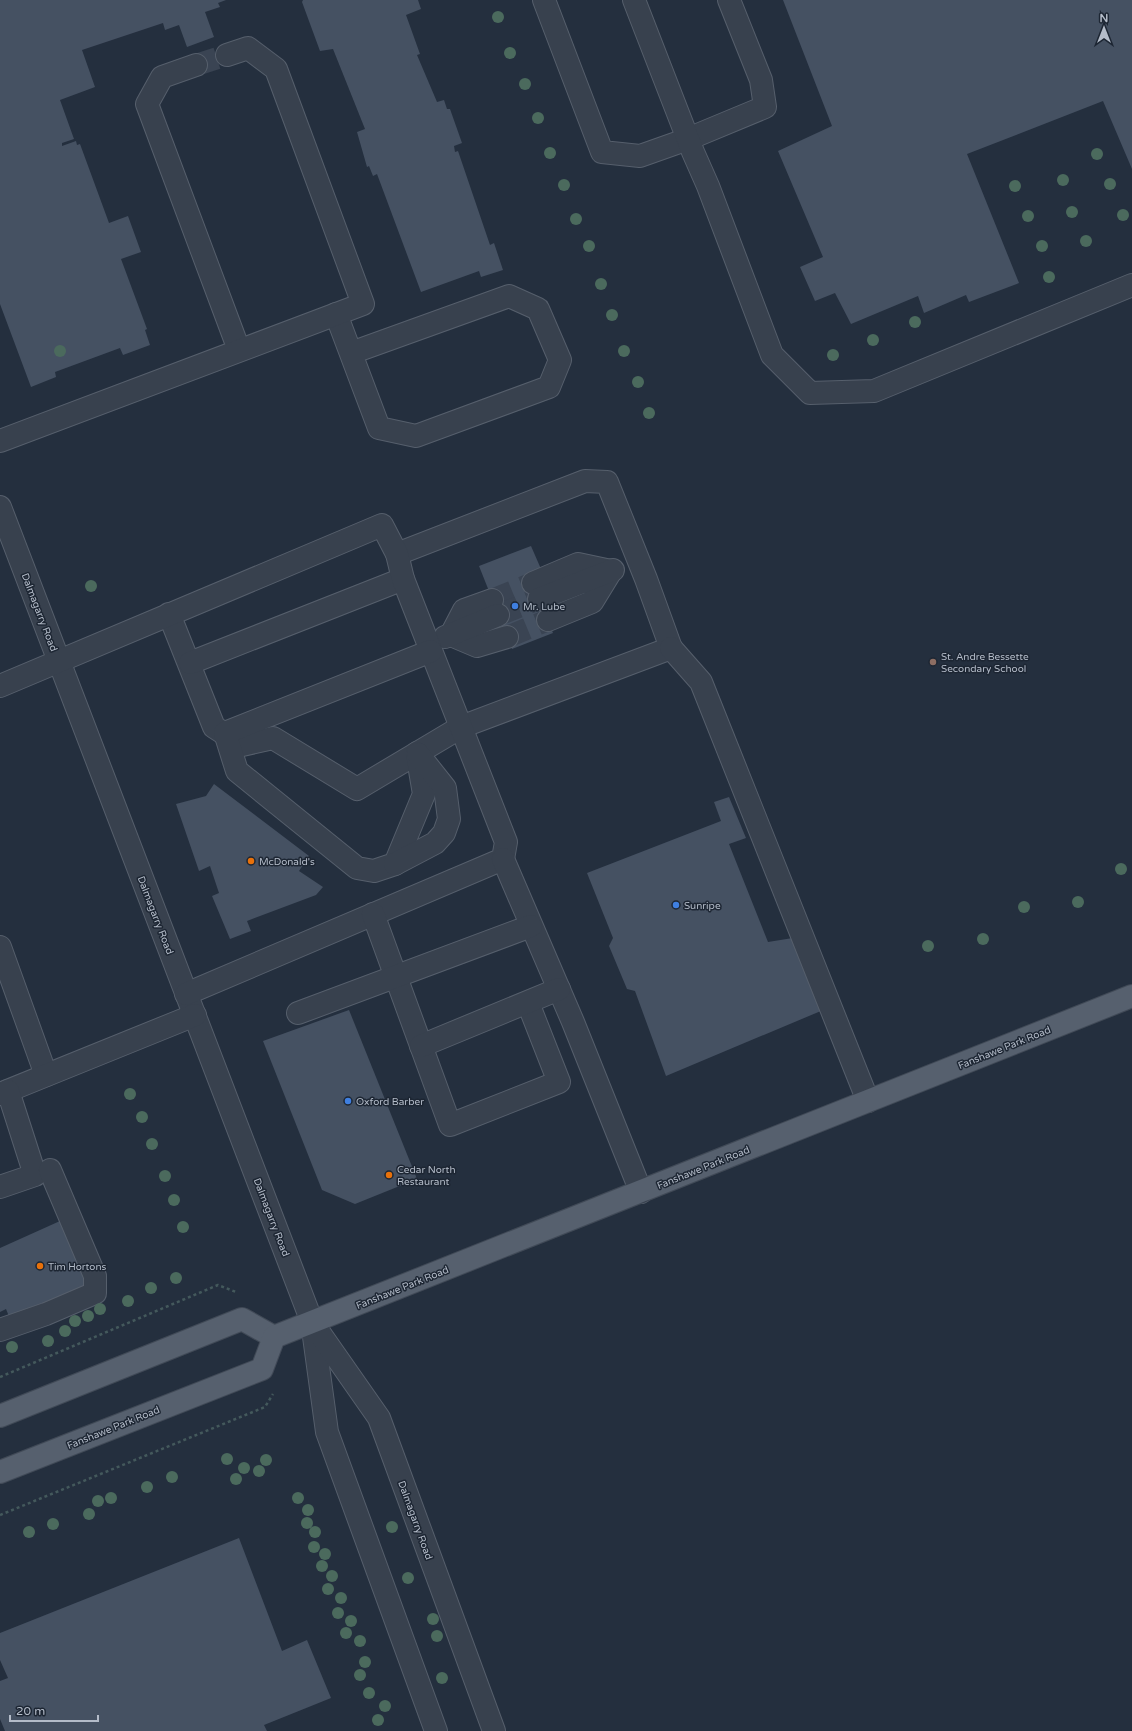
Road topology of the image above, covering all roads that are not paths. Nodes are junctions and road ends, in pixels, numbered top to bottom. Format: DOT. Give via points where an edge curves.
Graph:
graph roads {
  1 [pos="544,0"];
  2 [pos="634,0"];
  3 [pos="729,0"];
  4 [pos="227,54"];
  5 [pos="196,65"];
  6 [pos="688,139"];
  7 [pos="1132,285"];
  8 [pos="336,314"];
  9 [pos="239,350"];
  10 [pos="351,353"];
  11 [pos="0,441"];
  12 [pos="0,507"];
  13 [pos="397,554"];
  14 [pos="639,560"];
  15 [pos="611,571"];
  16 [pos="403,579"];
  17 [pos="536,591"];
  18 [pos="495,607"];
  19 [pos="169,614"];
  20 [pos="548,620"];
  21 [pos="451,635"];
  22 [pos="507,637"];
  23 [pos="430,647"];
  24 [pos="671,648"];
  25 [pos="59,661"];
  26 [pos="190,663"];
  27 [pos="0,686"];
  28 [pos="461,727"];
  29 [pos="225,733"];
  30 [pos="417,753"];
  31 [pos="502,859"];
  32 [pos="395,864"];
  33 [pos="372,914"];
  34 [pos="531,926"];
  35 [pos="0,947"];
  36 [pos="396,977"];
  37 [pos="559,990"];
  38 [pos="186,994"];
  39 [pos="1132,996"];
  40 [pos="528,1003"];
  41 [pos="298,1013"];
  42 [pos="195,1016"];
  43 [pos="421,1046"];
  44 [pos="46,1075"];
  45 [pos="4,1092"];
  46 [pos="868,1101"];
  47 [pos="50,1170"];
  48 [pos="5,1181"];
  49 [pos="641,1192"];
  50 [pos="312,1322"];
  51 [pos="0,1330"];
  52 [pos="274,1337"];
  53 [pos="0,1416"];
  54 [pos="0,1472"];
  55 [pos="436,1731"];
  56 [pos="494,1731"];
  1 -- 6 [label="street" via="602,152 640,156"];
  2 -- 6 [label="street"];
  3 -- 6 [label="street" via="761,80 765,107"];
  4 -- 8 [label="street" via="248,48 276,69 363,304"];
  5 -- 9 [label="street" via="162,77 147,104"];
  6 -- 7 [label="street" via="772,355 810,393 874,391"];
  8 -- 9 [label="street"];
  8 -- 10 [label="street"];
  9 -- 11 [label="street"];
  10 -- 10 [label="street" via="379,428 416,436 549,387 560,360 538,309 509,296"];
  12 -- 25 [label="street, Dalmagarry Road"];
  13 -- 14 [label="street" via="585,481 607,482"];
  13 -- 16 [label="street"];
  13 -- 19 [label="street" via="382,525"];
  14 -- 15 [label="street"];
  14 -- 24 [label="street"];
  15 -- 17 [label="street"];
  15 -- 20 [label="street" via="592,602"];
  16 -- 23 [label="street"];
  16 -- 26 [label="street"];
  18 -- 21 [label="street" via="464,610"];
  19 -- 25 [label="street"];
  19 -- 26 [label="street"];
  21 -- 22 [label="street" via="477,646"];
  21 -- 23 [label="street"];
  23 -- 28 [label="street"];
  23 -- 29 [label="street"];
  24 -- 28 [label="street"];
  24 -- 46 [label="street" via="701,682"];
  25 -- 27 [label="street"];
  25 -- 38 [label="street, Dalmagarry Road"];
  26 -- 29 [label="street" via="214,727"];
  28 -- 30 [label="street"];
  28 -- 31 [label="street" via="506,842"];
  29 -- 30 [label="street" via="242,745 274,738 357,789"];
  29 -- 32 [label="street" via="237,771 357,868 374,871"];
  30 -- 32 [label="street" via="424,794"];
  30 -- 32 [label="street" via="445,788 449,819 444,833 435,843"];
  31 -- 33 [label="street"];
  31 -- 34 [label="street"];
  33 -- 36 [label="street"];
  33 -- 38 [label="street"];
  34 -- 36 [label="street"];
  34 -- 37 [label="street"];
  35 -- 44 [label="street"];
  36 -- 41 [label="street"];
  36 -- 43 [label="street"];
  37 -- 40 [label="street"];
  37 -- 49 [label="street"];
  38 -- 42 [label="street, Dalmagarry Road"];
  39 -- 46 [label="main road, Fanshawe Park Road"];
  40 -- 43 [label="street"];
  40 -- 43 [label="street" via="559,1082 450,1125"];
  42 -- 44 [label="street"];
  42 -- 50 [label="street, Dalmagarry Road"];
  44 -- 45 [label="street"];
  45 -- 48 [label="street" via="35,1175"];
  46 -- 49 [label="main road, Fanshawe Park Road"];
  47 -- 51 [label="street" via="95,1276 95,1293"];
  49 -- 50 [label="main road, Fanshawe Park Road"];
  50 -- 52 [label="main road, Fanshawe Park Road"];
  50 -- 55 [label="street, Dalmagarry Road" via="328,1432"];
  50 -- 56 [label="street, Dalmagarry Road" via="379,1418"];
  52 -- 53 [label="main road" via="242,1319"];
  52 -- 54 [label="main road, Fanshawe Park Road" via="262,1369"];
}
